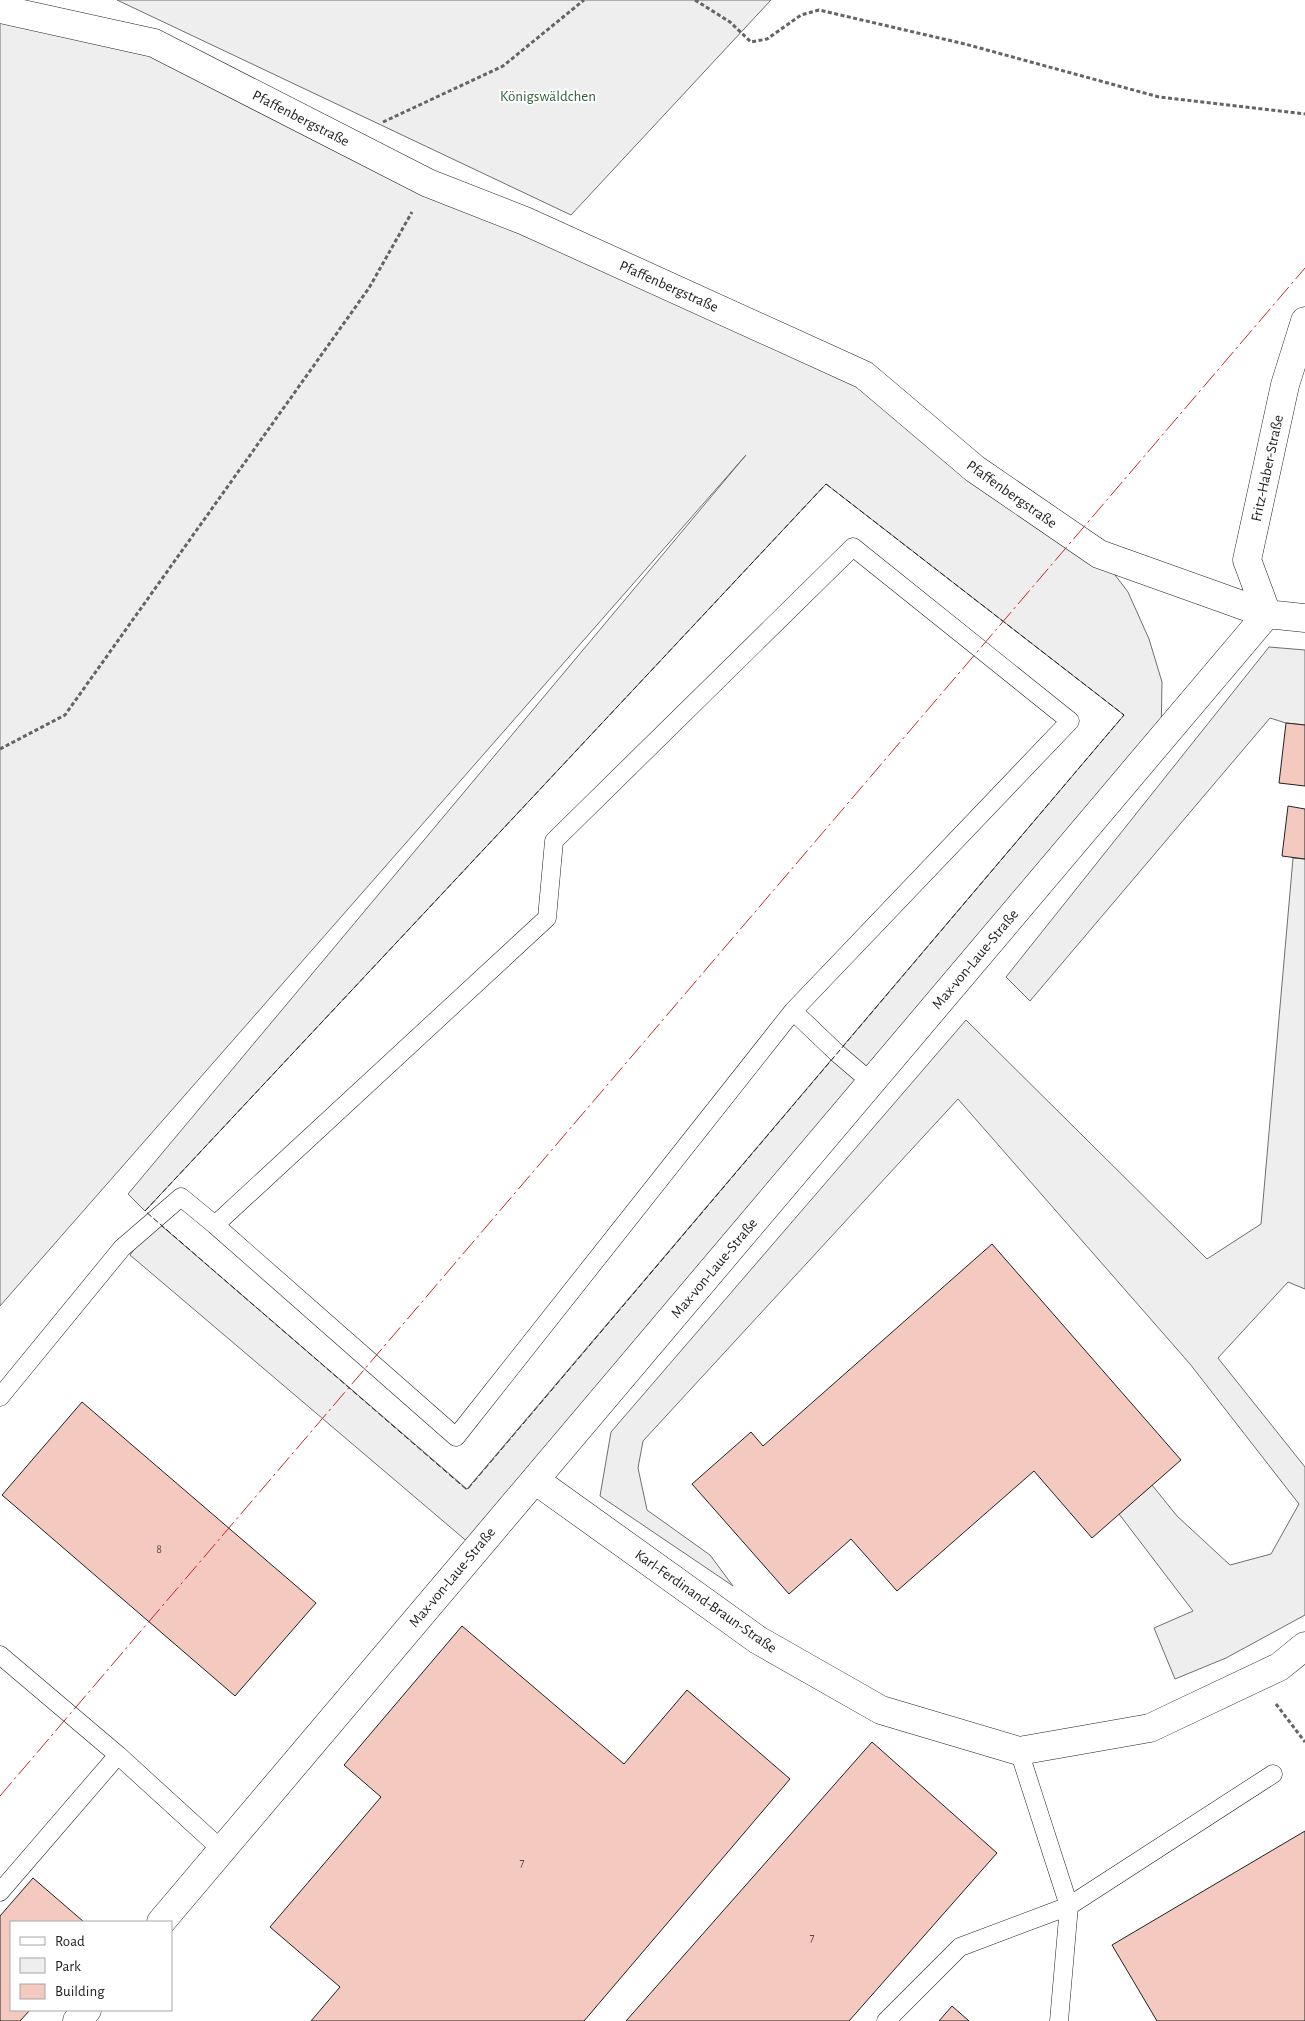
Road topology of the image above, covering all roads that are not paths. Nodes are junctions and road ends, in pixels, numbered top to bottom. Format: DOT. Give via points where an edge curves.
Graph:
graph roads {
  1 [pos="0,9"];
  2 [pos="1305,321"];
  3 [pos="1267,614"];
  4 [pos="1305,618"];
  5 [pos="793,1012"];
  6 [pos="871,1082"];
  7 [pos="215,1226"];
  8 [pos="0,1397"];
  9 [pos="535,1480"];
  10 [pos="1305,1646"];
  11 [pos="0,1655"];
  12 [pos="1019,1751"];
  13 [pos="118,1755"];
  14 [pos="1273,1774"];
  15 [pos="222,1850"];
  16 [pos="0,1892"];
  17 [pos="1069,1906"];
  18 [pos="162,1921"];
  19 [pos="86,2011"];
  20 [pos="77,2021"];
  21 [pos="886,2021"];
  22 [pos="1058,2021"];
  1 -- 3 [label="street, Pfaffenbergstraße" via="154,43 428,183 525,221 864,375 975,469 1099,554"];
  2 -- 3 [label="street, Fritz-Haber-Straße" via="1285,385 1247,560"];
  3 -- 4 [label="street, Pfaffenbergstraße"];
  3 -- 6 [label="street, Max-von-Laue-Straße"];
  5 -- 6 [label="lane"];
  5 -- 7 [label="lane" via="456,1437"];
  5 -- 7 [label="lane" via="1070,721 853,547 554,841 547,918"];
  6 -- 9 [label="street, Max-von-Laue-Straße"];
  7 -- 8 [label="lane" via="181,1197 122,1248"];
  9 -- 12 [label="street, Karl-Ferdinand-Braun-Straße" via="758,1640 881,1710"];
  9 -- 15 [label="street, Max-von-Laue-Straße"];
  10 -- 12 [label="street, Karl-Ferdinand-Braun-Straße" via="1279,1667 1150,1728"];
  11 -- 13 [label="lane"];
  12 -- 17 [label="lane"];
  13 -- 15 [label="lane"];
  13 -- 16 [label="lane"];
  14 -- 17 [label="lane"];
  15 -- 18 [label="street, Max-von-Laue-Straße"];
  17 -- 21 [label="lane" via="960,1947"];
  17 -- 22 [label="lane"];
  19 -- 20 [label="street"];
}
